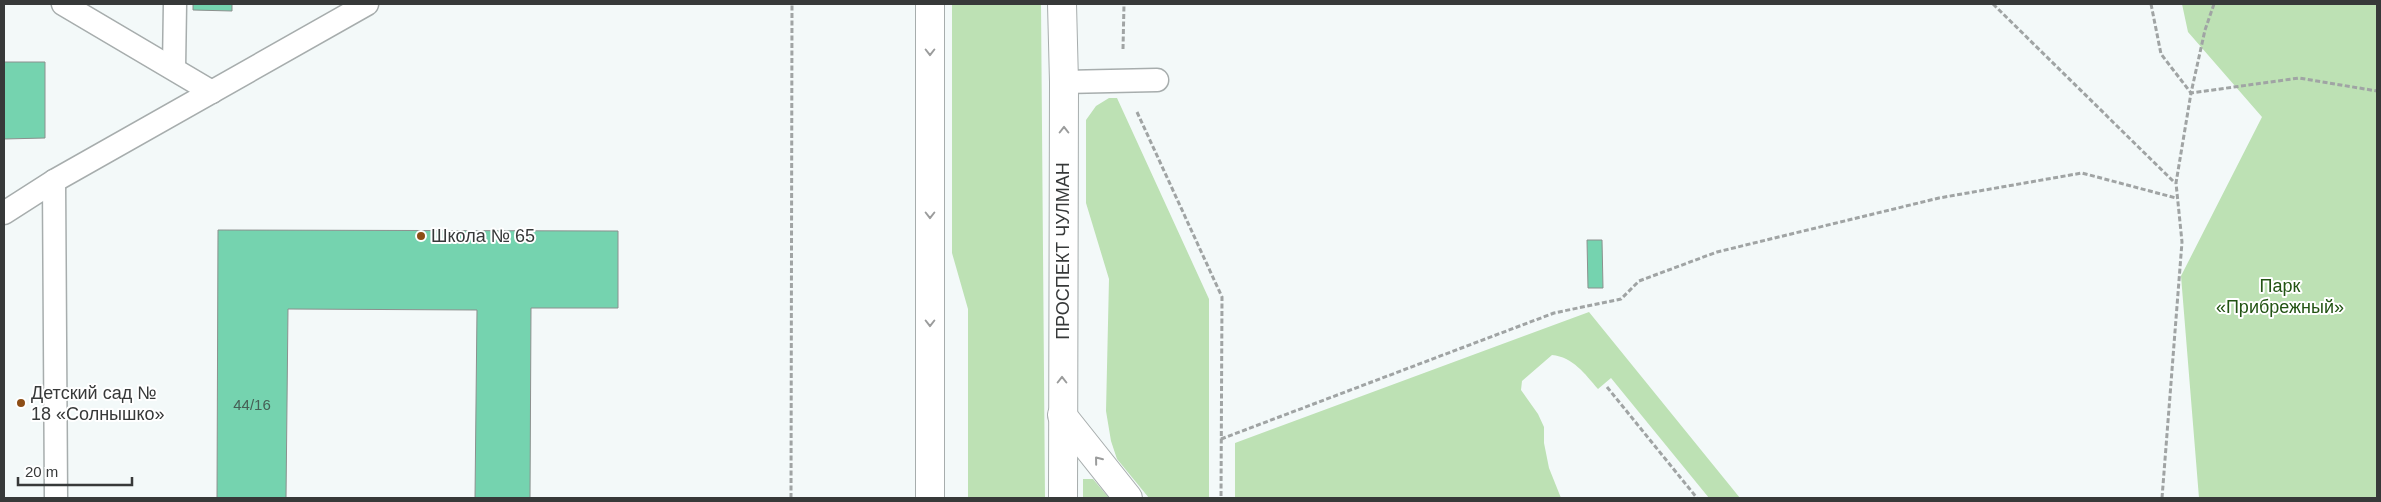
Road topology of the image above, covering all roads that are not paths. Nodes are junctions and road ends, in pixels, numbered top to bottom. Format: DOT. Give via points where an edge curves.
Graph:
graph roads {
  1 [pos="63,4"];
  2 [pos="175,4"];
  3 [pos="367,4"];
  4 [pos="930,4"];
  5 [pos="1062,4"];
  6 [pos="174,68"];
  7 [pos="1157,80"];
  8 [pos="1064,82"];
  9 [pos="212,92"];
  10 [pos="54,181"];
  11 [pos="4,212"];
  12 [pos="1062,415"];
  13 [pos="56,498"];
  14 [pos="930,498"];
  15 [pos="1063,498"];
  16 [pos="1128,498"];
  1 -- 6 [label="lane"];
  2 -- 6 [label="lane"];
  3 -- 9 [label="lane"];
  4 -- 14 [label="main road, one-way"];
  5 -- 8 [label="main road, ПРОСПЕКТ ЧУЛМАН"];
  6 -- 9 [label="lane"];
  7 -- 8 [label="lane"];
  12 -- 8 [label="main road, ПРОСПЕКТ ЧУЛМАН, one-way"];
  9 -- 10 [label="lane"];
  10 -- 11 [label="lane"];
  10 -- 13 [label="lane"];
  12 -- 15 [label="main road, ПРОСПЕКТ ЧУЛМАН"];
  16 -- 12 [label="main road, one-way"];
}
